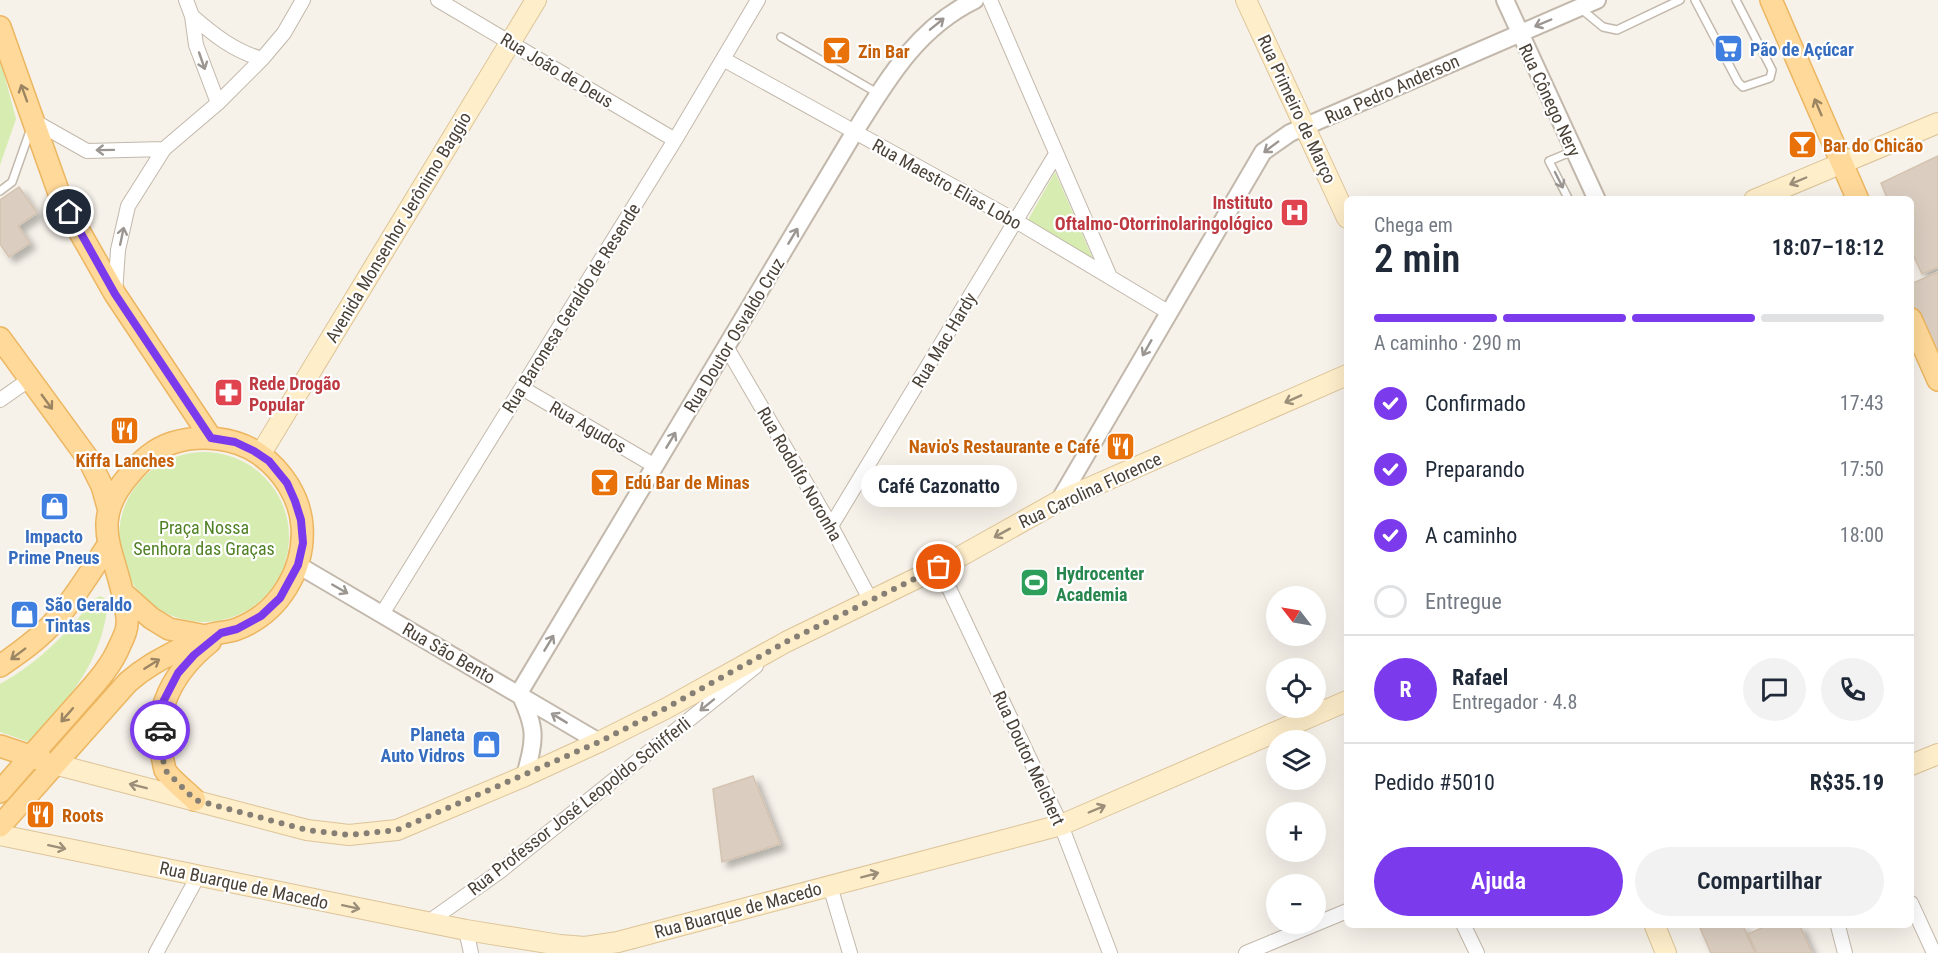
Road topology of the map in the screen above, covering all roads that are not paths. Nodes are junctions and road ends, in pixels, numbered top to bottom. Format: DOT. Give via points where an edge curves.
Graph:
graph roads {
  1 [pos="186,0"];
  2 [pos="303,0"];
  3 [pos="438,0"];
  4 [pos="536,0"];
  5 [pos="758,0"];
  6 [pos="975,0"];
  7 [pos="990,0"];
  8 [pos="1246,0"];
  9 [pos="1505,0"];
  10 [pos="1597,0"];
  11 [pos="1680,0"];
  12 [pos="1695,0"];
  13 [pos="1736,0"];
  14 [pos="1772,0"];
  15 [pos="1580,7"];
  16 [pos="192,16"];
  17 [pos="0,27"];
  18 [pos="1519,33"];
  19 [pos="781,37"];
  20 [pos="510,42"];
  21 [pos="262,59"];
  22 [pos="723,59"];
  23 [pos="879,94"];
  24 [pos="218,104"];
  25 [pos="34,121"];
  26 [pos="1938,123"];
  27 [pos="1304,127"];
  28 [pos="854,133"];
  29 [pos="675,140"];
  30 [pos="164,149"];
  31 [pos="1573,151"];
  32 [pos="1056,154"];
  33 [pos="1842,162"];
  34 [pos="0,191"];
  35 [pos="1567,196"];
  36 [pos="1595,196"];
  37 [pos="1763,196"];
  38 [pos="1856,196"];
  39 [pos="1344,212"];
  40 [pos="1016,221"];
  41 [pos="1110,277"];
  42 [pos="115,294"];
  43 [pos="1168,312"];
  44 [pos="1914,328"];
  45 [pos="0,338"];
  46 [pos="727,348"];
  47 [pos="1344,376"];
  48 [pos="30,379"];
  49 [pos="1938,380"];
  50 [pos="522,388"];
  51 [pos="0,400"];
  52 [pos="211,438"];
  53 [pos="260,455"];
  54 [pos="655,466"];
  55 [pos="1059,501"];
  56 [pos="108,507"];
  57 [pos="831,526"];
  58 [pos="108,545"];
  59 [pos="298,565"];
  60 [pos="939,567"];
  61 [pos="123,593"];
  62 [pos="871,601"];
  63 [pos="382,614"];
  64 [pos="214,634"];
  65 [pos="786,642"];
  66 [pos="0,666"];
  67 [pos="519,693"];
  68 [pos="1344,702"];
  69 [pos="599,742"];
  70 [pos="0,746"];
  71 [pos="1938,754"];
  72 [pos="31,756"];
  73 [pos="54,764"];
  74 [pos="1914,764"];
  75 [pos="525,776"];
  76 [pos="0,792"];
  77 [pos="195,800"];
  78 [pos="1061,825"];
  79 [pos="0,826"];
  80 [pos="0,835"];
  81 [pos="198,876"];
  82 [pos="830,886"];
  83 [pos="1914,910"];
  84 [pos="1344,912"];
  85 [pos="427,923"];
  86 [pos="1465,928"];
  87 [pos="1656,928"];
  88 [pos="1839,928"];
  89 [pos="466,930"];
  90 [pos="620,947"];
  91 [pos="156,953"];
  92 [pos="471,953"];
  93 [pos="850,953"];
  94 [pos="1110,953"];
  95 [pos="1246,953"];
  96 [pos="1477,953"];
  97 [pos="1666,953"];
  98 [pos="1845,953"];
  99 [pos="1934,953"];
  1 -- 16 [label="street"];
  2 -- 21 [label="street" via="284,33"];
  3 -- 20 [label="street, Rua João de Deus"];
  4 -- 20 [label="main road, Avenida Monsenhor Jerônimo Baggio"];
  5 -- 22 [label="street, Rua Baronesa Geraldo de Resende"];
  23 -- 6 [label="street, Rua Doutor Osvaldo Cruz, one-way" via="894,70 929,31"];
  7 -- 32 [label="street"];
  8 -- 27 [label="main road, Rua Primeiro de Março"];
  9 -- 18 [label="street, Rua Cônego Nery"];
  10 -- 15 [label="street, Rua Pedro Anderson"];
  11 -- 15 [label="lane" via="1617,30 1603,27"];
  12 -- 13 [label="lane" via="1743,87 1770,78 1772,70"];
  33 -- 14 [label="main road, one-way"];
  15 -- 18 [label="street, Rua Pedro Anderson, one-way"];
  16 -- 21 [label="street" via="221,41"];
  16 -- 24 [label="street, one-way" via="196,45"];
  25 -- 17 [label="main road, one-way"];
  18 -- 27 [label="street, Rua Pedro Anderson"];
  18 -- 31 [label="street, Rua Cônego Nery"];
  19 -- 23 [label="lane"];
  20 -- 29 [label="street, Rua João de Deus"];
  20 -- 53 [label="main road, Avenida Monsenhor Jerônimo Baggio"];
  21 -- 24 [label="street"];
  22 -- 28 [label="street, Rua Maestro Elias Lobo"];
  22 -- 29 [label="street, Rua Baronesa Geraldo de Resende"];
  23 -- 28 [label="street, Rua Doutor Osvaldo Cruz"];
  24 -- 30 [label="street"];
  30 -- 25 [label="street, one-way" via="87,151"];
  25 -- 34 [label="lane" via="12,182"];
  25 -- 42 [label="main road" via="61,199"];
  26 -- 33 [label="main road"];
  27 -- 39 [label="main road, Rua Primeiro de Março"];
  27 -- 43 [label="street, Rua Pedro Anderson, one-way" via="1263,152"];
  28 -- 40 [label="street, Rua Maestro Elias Lobo"];
  46 -- 28 [label="street, Rua Doutor Osvaldo Cruz, one-way"];
  29 -- 50 [label="street, Rua Baronesa Geraldo de Resende"];
  42 -- 30 [label="street, one-way" via="118,250 128,206"];
  31 -- 35 [label="lane, one-way" via="1549,161"];
  31 -- 36 [label="street, Rua Cônego Nery"];
  32 -- 40 [label="street, Rua Mac Hardy"];
  32 -- 41 [label="street"];
  33 -- 37 [label="main road, one-way"];
  33 -- 38 [label="main road"];
  40 -- 41 [label="street, Rua Maestro Elias Lobo"];
  40 -- 57 [label="street, Rua Mac Hardy"];
  41 -- 43 [label="street, Rua Maestro Elias Lobo"];
  42 -- 52 [label="main road"];
  43 -- 55 [label="street, Rua Pedro Anderson, one-way"];
  44 -- 49 [label="main road"];
  45 -- 48 [label="main road"];
  54 -- 46 [label="street, Rua Doutor Osvaldo Cruz, one-way"];
  46 -- 57 [label="street, Rua Rodolfo Noronha"];
  47 -- 55 [label="main road, Rua Carolina Florence, one-way"];
  48 -- 51 [label="street"];
  48 -- 56 [label="main road, one-way" via="89,460"];
  50 -- 54 [label="street, Rua Agudos"];
  50 -- 63 [label="street, Rua Baronesa Geraldo de Resende"];
  52 -- 53 [label="main road" via="235,442"];
  52 -- 56 [label="main road" via="182,440 143,458"];
  53 -- 59 [label="main road" via="287,483 295,501 303,543"];
  67 -- 54 [label="street, Rua Doutor Osvaldo Cruz, one-way"];
  55 -- 60 [label="main road, Rua Carolina Florence, one-way"];
  56 -- 58 [label="main road"];
  57 -- 62 [label="street, Rua Rodolfo Noronha"];
  58 -- 61 [label="main road"];
  58 -- 66 [label="main road, one-way" via="54,622"];
  59 -- 63 [label="street, Rua São Bento, one-way"];
  59 -- 64 [label="main road" via="280,598 261,616 237,629"];
  60 -- 62 [label="main road, Rua Carolina Florence"];
  60 -- 78 [label="street, Rua Doutor Melchert"];
  61 -- 64 [label="main road" via="170,629"];
  61 -- 72 [label="main road, one-way" via="128,624 120,647 104,673"];
  62 -- 65 [label="main road, Rua Carolina Florence"];
  63 -- 67 [label="street, Rua São Bento"];
  73 -- 64 [label="main road, one-way" via="128,681 150,664"];
  64 -- 77 [label="main road" via="178,673 162,704 158,741 166,771"];
  65 -- 69 [label="main road, Rua Carolina Florence"];
  65 -- 85 [label="street, Rua Professor José Leopoldo Schifferli, one-way" via="499,872"];
  69 -- 67 [label="street, Rua São Bento, one-way"];
  67 -- 75 [label="street" via="530,717 534,743"];
  78 -- 68 [label="main road, Rua Buarque de Macedo, one-way"];
  69 -- 75 [label="main road, Rua Carolina Florence"];
  70 -- 72 [label="main road, Rua Carolina Florence"];
  71 -- 74 [label="main road"];
  72 -- 73 [label="main road, Rua Carolina Florence"];
  72 -- 76 [label="main road"];
  77 -- 73 [label="main road, Rua Carolina Florence, one-way"];
  73 -- 79 [label="main road"];
  75 -- 77 [label="main road, Rua Carolina Florence" via="397,830 349,835 307,830"];
  82 -- 78 [label="main road, Rua Buarque de Macedo, one-way"];
  78 -- 94 [label="street, Rua Doutor Melchert"];
  80 -- 81 [label="main road, Rua Buarque de Macedo, one-way"];
  81 -- 85 [label="main road, Rua Buarque de Macedo, one-way"];
  81 -- 91 [label="street"];
  82 -- 90 [label="main road, Rua Buarque de Macedo"];
  82 -- 93 [label="street"];
  83 -- 99 [label="street"];
  84 -- 95 [label="street"];
  85 -- 89 [label="main road, Rua Buarque de Macedo"];
  86 -- 96 [label="street"];
  87 -- 97 [label="main road"];
  88 -- 98 [label="street"];
  89 -- 90 [label="main road, Rua Buarque de Macedo" via="560,945"];
  89 -- 92 [label="street"];
}
